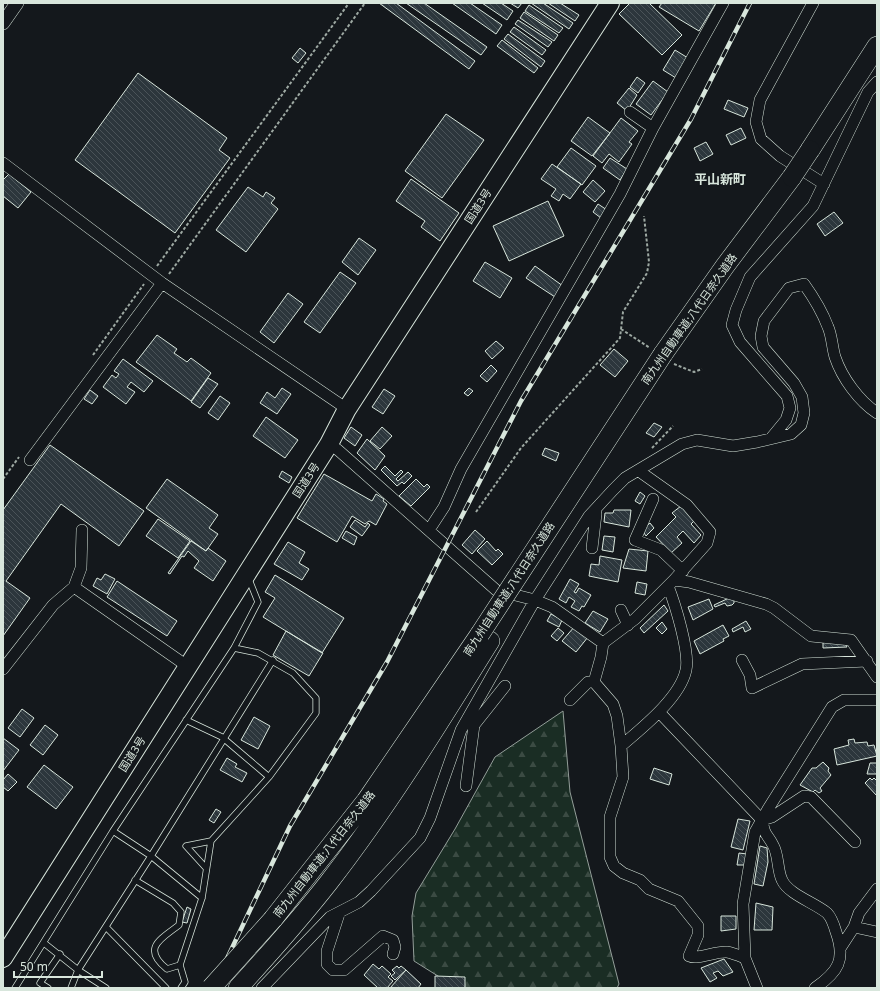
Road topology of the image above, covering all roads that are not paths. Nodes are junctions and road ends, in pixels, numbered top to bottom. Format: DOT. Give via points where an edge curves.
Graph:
graph roads {
  1 [pos="17,3"];
  2 [pos="610,3"];
  3 [pos="723,3"];
  4 [pos="813,3"];
  5 [pos="3,23"];
  6 [pos="877,46"];
  7 [pos="877,82"];
  8 [pos="630,112"];
  9 [pos="653,128"];
  10 [pos="3,163"];
  11 [pos="824,184"];
  12 [pos="162,283"];
  13 [pos="347,409"];
  14 [pos="877,413"];
  15 [pos="772,437"];
  16 [pos="329,444"];
  17 [pos="26,457"];
  18 [pos="639,471"];
  19 [pos="653,499"];
  20 [pos="595,510"];
  21 [pos="82,530"];
  22 [pos="429,530"];
  23 [pos="592,548"];
  24 [pos="683,571"];
  25 [pos="246,574"];
  26 [pos="671,583"];
  27 [pos="74,587"];
  28 [pos="535,600"];
  29 [pos="621,610"];
  30 [pos="628,625"];
  31 [pos="485,638"];
  32 [pos="603,644"];
  33 [pos="234,648"];
  34 [pos="272,660"];
  35 [pos="742,660"];
  36 [pos="867,661"];
  37 [pos="187,666"];
  38 [pos="3,669"];
  39 [pos="877,677"];
  40 [pos="594,682"];
  41 [pos="505,686"];
  42 [pos="570,700"];
  43 [pos="877,700"];
  44 [pos="659,712"];
  45 [pos="186,720"];
  46 [pos="471,721"];
  47 [pos="224,739"];
  48 [pos="621,746"];
  49 [pos="269,777"];
  50 [pos="466,786"];
  51 [pos="762,820"];
  52 [pos="114,831"];
  53 [pos="211,841"];
  54 [pos="855,842"];
  55 [pos="151,856"];
  56 [pos="206,868"];
  57 [pos="135,880"];
  58 [pos="877,889"];
  59 [pos="202,898"];
  60 [pos="339,914"];
  61 [pos="106,927"];
  62 [pos="854,927"];
  63 [pos="877,932"];
  64 [pos="44,943"];
  65 [pos="841,947"];
  66 [pos="60,954"];
  67 [pos="393,954"];
  68 [pos="3,958"];
  69 [pos="745,958"];
  70 [pos="180,965"];
  71 [pos="78,970"];
  72 [pos="15,988"];
  73 [pos="48,988"];
  74 [pos="71,988"];
  75 [pos="106,988"];
  76 [pos="166,988"];
  77 [pos="181,988"];
  78 [pos="211,988"];
  79 [pos="238,988"];
  80 [pos="262,988"];
  81 [pos="757,988"];
  82 [pos="815,988"];
  1 -- 5 [label="street"];
  2 -- 13 [label="highway, 国道3号"];
  3 -- 9 [label="street"];
  4 -- 11 [label="street" via="760,100 756,122 761,139 780,156"];
  6 -- 31 [label="highway, 南九州自動車道;八代日奈久道路, bridge" via="792,177 725,266"];
  7 -- 11 [label="street" via="868,92"];
  8 -- 9 [label="street"];
  9 -- 22 [label="street" via="620,194 461,469 444,508"];
  10 -- 12 [label="street"];
  11 -- 15 [label="street" via="813,206 750,277 732,325 740,342 787,396 790,408 786,420"];
  12 -- 13 [label="street"];
  12 -- 17 [label="street"];
  13 -- 16 [label="highway, 国道3号"];
  14 -- 15 [label="street" via="867,406 850,385 835,357 829,328 823,314 804,284 789,288 764,321 762,347 794,382 802,396 804,414 801,425 791,434"];
  15 -- 18 [label="street" via="734,446 697,440 682,444"];
  16 -- 22 [label="street"];
  16 -- 25 [label="highway, 国道3号"];
  18 -- 20 [label="street" via="615,481"];
  18 -- 24 [label="street" via="687,505 710,532 707,544"];
  19 -- 24 [label="street" via="635,540 661,550"];
  20 -- 23 [label="street"];
  20 -- 28 [label="street"];
  21 -- 27 [label="street" via="82,568"];
  22 -- 28 [label="street" via="496,590"];
  24 -- 26 [label="street"];
  25 -- 33 [label="lane" via="258,602"];
  25 -- 37 [label="highway, 国道3号"];
  26 -- 30 [label="street"];
  26 -- 36 [label="street" via="689,582 766,604 811,636 851,640"];
  26 -- 44 [label="street" via="686,652 686,669 680,684"];
  27 -- 37 [label="street"];
  27 -- 38 [label="street" via="53,605"];
  28 -- 32 [label="street" via="552,608"];
  28 -- 46 [label="street"];
  29 -- 30 [label="street"];
  30 -- 32 [label="street"];
  31 -- 78 [label="highway, 南九州自動車道;八代日奈久道路, bridge" via="366,801 273,920"];
  31 -- 79 [label="highway, 南九州自動車道;八代日奈久道路" via="421,751 382,810 329,882"];
  32 -- 40 [label="street" via="602,657"];
  33 -- 34 [label="lane" via="247,649"];
  33 -- 45 [label="lane"];
  34 -- 47 [label="lane"];
  34 -- 49 [label="lane" via="302,681 316,698 316,713"];
  35 -- 36 [label="street" via="750,675 752,688 802,664"];
  36 -- 39 [label="street"];
  37 -- 68 [label="highway, 国道3号"];
  40 -- 42 [label="street" via="588,682"];
  40 -- 48 [label="street" via="613,704 618,716"];
  41 -- 46 [label="street"];
  43 -- 51 [label="street" via="844,700 832,706"];
  44 -- 48 [label="street"];
  44 -- 51 [label="street"];
  45 -- 47 [label="lane"];
  45 -- 52 [label="lane"];
  46 -- 50 [label="street"];
  46 -- 60 [label="street" via="461,730 430,818 420,838 360,902"];
  47 -- 49 [label="lane"];
  47 -- 55 [label="lane"];
  48 -- 69 [label="street" via="623,777 610,817 610,857 614,866 640,880 649,889 678,901 698,926 698,935 689,956 693,958 727,952"];
  49 -- 53 [label="lane"];
  51 -- 54 [label="street" via="772,817 804,796 811,797"];
  51 -- 65 [label="street" via="764,834 773,845 782,881 827,913"];
  51 -- 69 [label="street" via="755,832 743,904"];
  52 -- 55 [label="lane"];
  52 -- 64 [label="lane"];
  53 -- 56 [label="lane"];
  53 -- 56 [label="lane" via="186,846"];
  55 -- 57 [label="lane"];
  55 -- 59 [label="lane"];
  56 -- 59 [label="lane"];
  57 -- 61 [label="lane"];
  57 -- 70 [label="lane" via="173,903 181,912 180,925 157,940 154,950 158,962 167,969"];
  58 -- 62 [label="street" via="858,913"];
  59 -- 70 [label="lane"];
  60 -- 67 [label="street" via="327,951 327,964 333,970 344,970 383,936 393,940"];
  60 -- 80 [label="street" via="330,917"];
  61 -- 71 [label="lane"];
  61 -- 76 [label="lane"];
  62 -- 63 [label="street"];
  62 -- 65 [label="street"];
  64 -- 66 [label="lane"];
  64 -- 72 [label="lane"];
  65 -- 82 [label="street" via="838,964 831,977"];
  66 -- 71 [label="lane"];
  66 -- 73 [label="lane" via="40,982"];
  69 -- 81 [label="street"];
  70 -- 77 [label="lane" via="185,982"];
  71 -- 74 [label="lane"];
  71 -- 75 [label="lane"];
}
